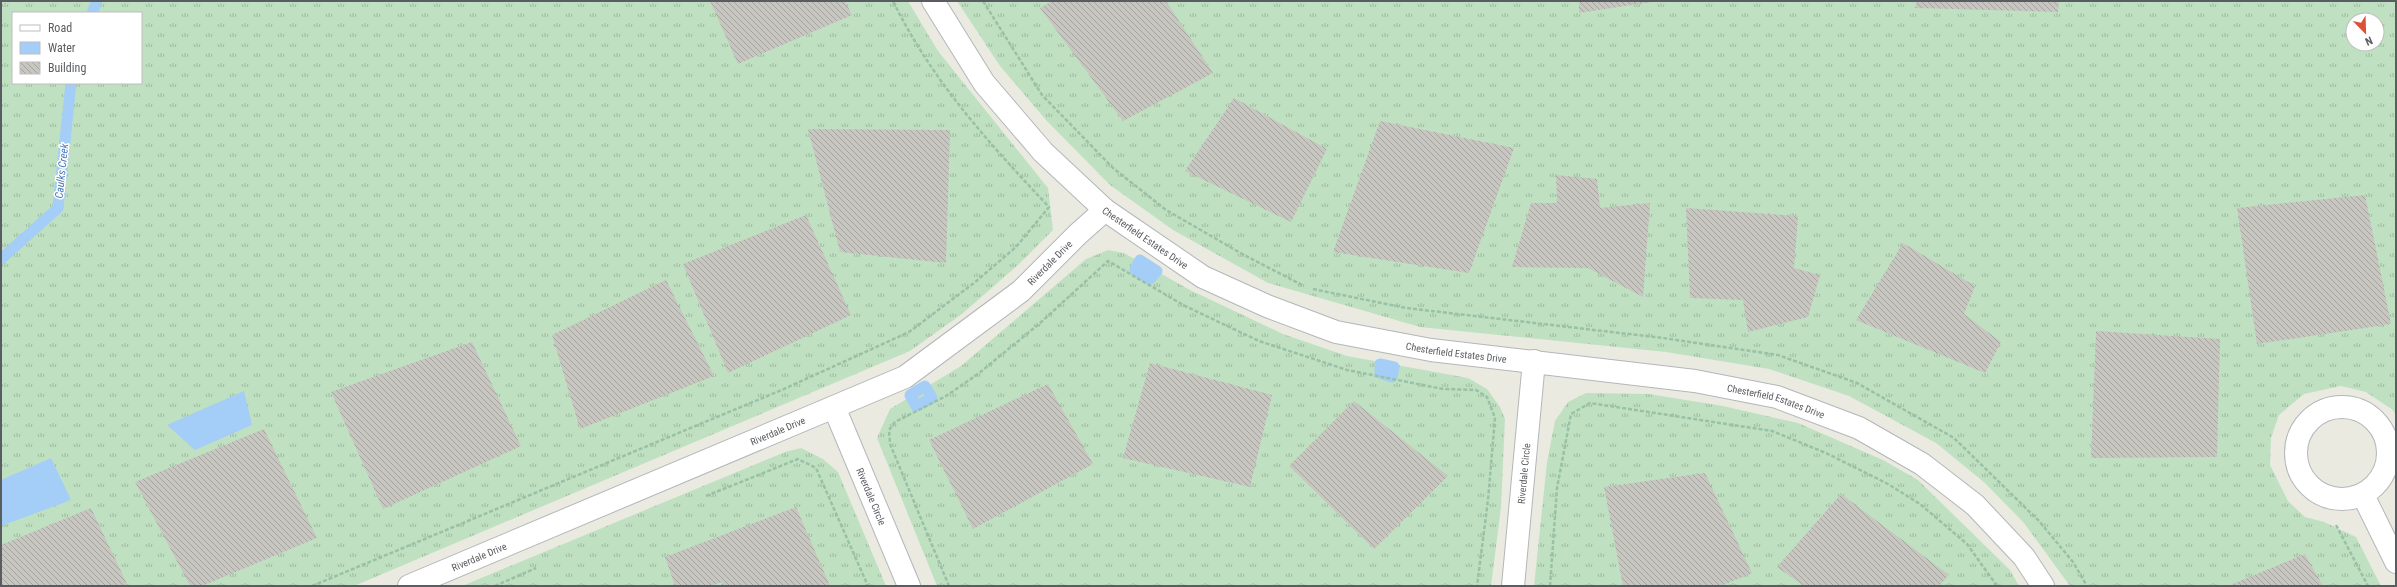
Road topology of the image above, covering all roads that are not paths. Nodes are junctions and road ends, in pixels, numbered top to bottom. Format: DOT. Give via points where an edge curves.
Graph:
graph roads {
  1 [pos="933,1"];
  2 [pos="1105,210"];
  3 [pos="1534,361"];
  4 [pos="834,407"];
  5 [pos="2363,495"];
  6 [pos="2396,562"];
  7 [pos="409,586"];
  8 [pos="910,586"];
  9 [pos="1513,586"];
  10 [pos="2043,586"];
  1 -- 2 [label="street, Chesterfield Estates Drive" via="984,83 1043,152"];
  2 -- 3 [label="street, Chesterfield Estates Drive" via="1203,277 1267,306 1336,332 1431,350"];
  2 -- 4 [label="street, Riverdale Drive" via="1021,291 905,377"];
  3 -- 9 [label="street, Riverdale Circle"];
  3 -- 10 [label="street, Chesterfield Estates Drive" via="1695,381 1777,397 1859,428 1922,464 1975,505 2024,557"];
  4 -- 7 [label="street, Riverdale Drive"];
  4 -- 8 [label="street, Riverdale Circle"];
  5 -- 5 [label="street" via="2383,476 2388,464 2385,437 2376,422 2362,411 2345,407 2328,409 2313,418 2302,431 2296,447 2297,464 2304,479 2315,491 2330,498 2347,500"];
  5 -- 6 [label="street"];
}
